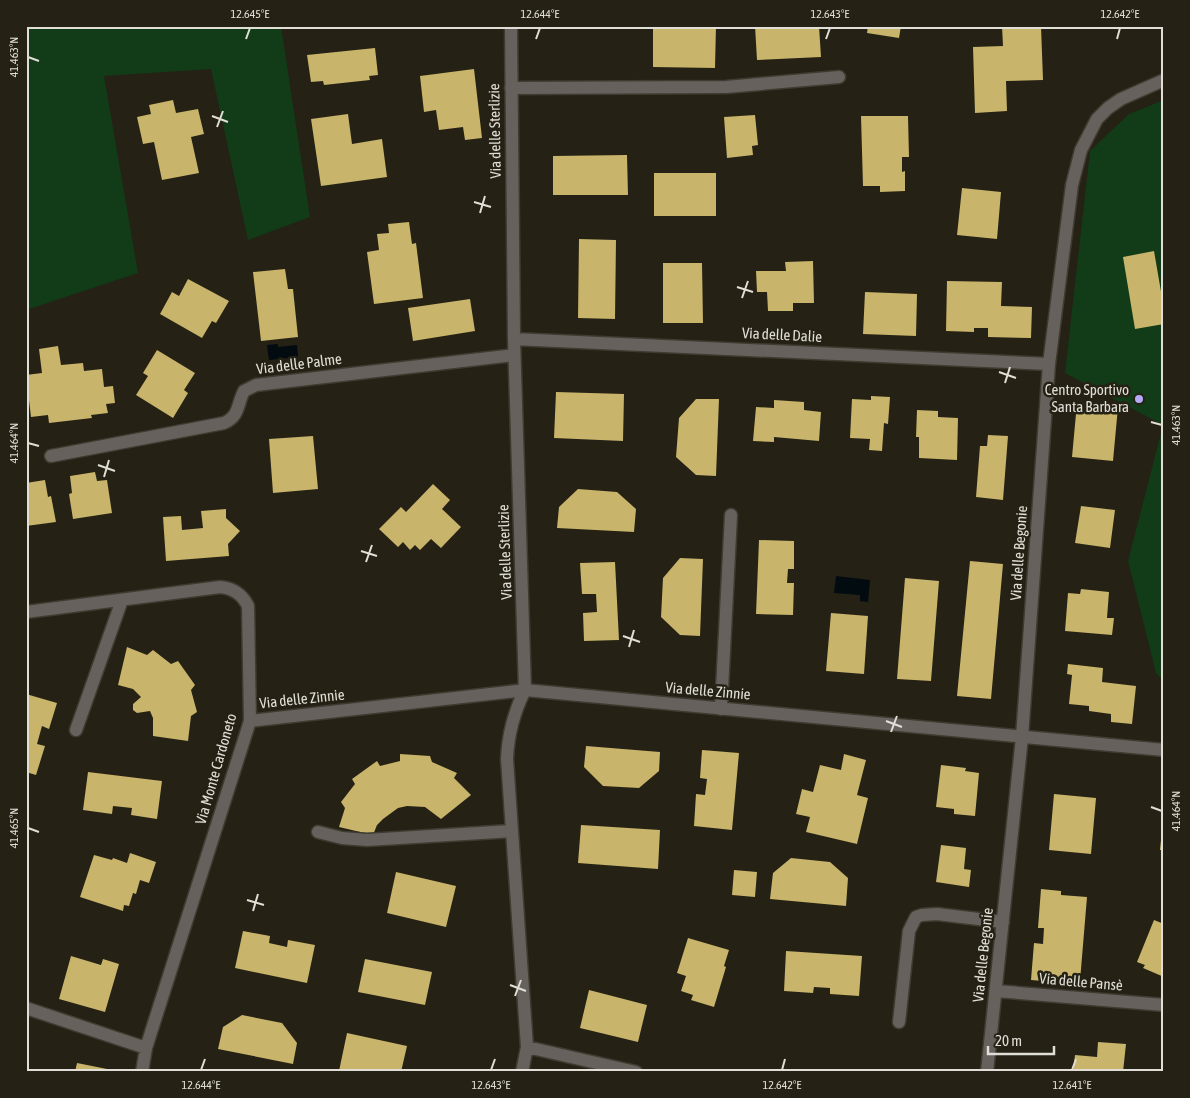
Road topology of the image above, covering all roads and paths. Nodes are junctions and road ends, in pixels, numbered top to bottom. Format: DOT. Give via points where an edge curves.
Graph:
graph roads {
  1 [pos="511,26"];
  2 [pos="839,77"];
  3 [pos="1164,80"];
  4 [pos="511,88"];
  5 [pos="514,339"];
  6 [pos="514,355"];
  7 [pos="1049,364"];
  8 [pos="51,456"];
  9 [pos="731,515"];
  10 [pos="122,600"];
  11 [pos="26,612"];
  12 [pos="525,690"];
  13 [pos="721,709"];
  14 [pos="250,721"];
  15 [pos="76,730"];
  16 [pos="1022,737"];
  17 [pos="1164,750"];
  18 [pos="512,831"];
  19 [pos="318,832"];
  20 [pos="1003,922"];
  21 [pos="996,991"];
  22 [pos="1164,1005"];
  23 [pos="26,1008"];
  24 [pos="899,1022"];
  25 [pos="527,1047"];
  26 [pos="146,1048"];
  27 [pos="142,1072"];
  28 [pos="522,1072"];
  29 [pos="636,1072"];
  30 [pos="987,1072"];
  1 -- 4 [label="street, Via delle Sterlizie"];
  2 -- 4 [label="street" via="726,87"];
  3 -- 7 [label="street, Via delle Begonie" via="1108,108 1092,126 1081,150 1072,185"];
  4 -- 5 [label="street, Via delle Sterlizie"];
  5 -- 6 [label="street, Via delle Sterlizie"];
  5 -- 7 [label="street, Via delle Dalie"];
  6 -- 8 [label="street, Via delle Palme" via="256,385 244,391 235,415 224,423"];
  6 -- 12 [label="street, Via delle Sterlizie"];
  7 -- 16 [label="street, Via delle Begonie"];
  9 -- 13 [label="street"];
  10 -- 11 [label="street, Via Monte Cardoneto"];
  10 -- 14 [label="street, Via Monte Cardoneto" via="220,587 241,595 248,606"];
  10 -- 15 [label="street"];
  12 -- 13 [label="street, Via delle Zinnie"];
  12 -- 14 [label="street, Via delle Zinnie"];
  12 -- 18 [label="street, Via delle Sterlizie" via="515,715 508,752"];
  13 -- 16 [label="street, Via delle Zinnie"];
  14 -- 26 [label="street, Via Monte Cardoneto"];
  16 -- 17 [label="street, Via delle Zinnie"];
  16 -- 20 [label="street, Via delle Begonie"];
  18 -- 19 [label="street" via="367,840"];
  18 -- 25 [label="street, Via delle Sterlizie"];
  20 -- 21 [label="street, Via delle Begonie"];
  20 -- 24 [label="street" via="937,914 916,917 909,931"];
  21 -- 22 [label="street, Via delle Pansè"];
  21 -- 30 [label="street, Via delle Begonie"];
  23 -- 26 [label="street"];
  25 -- 28 [label="street, Via delle Sterlizie"];
  25 -- 29 [label="street"];
  26 -- 27 [label="street, Via Monte Cardoneto"];
}
